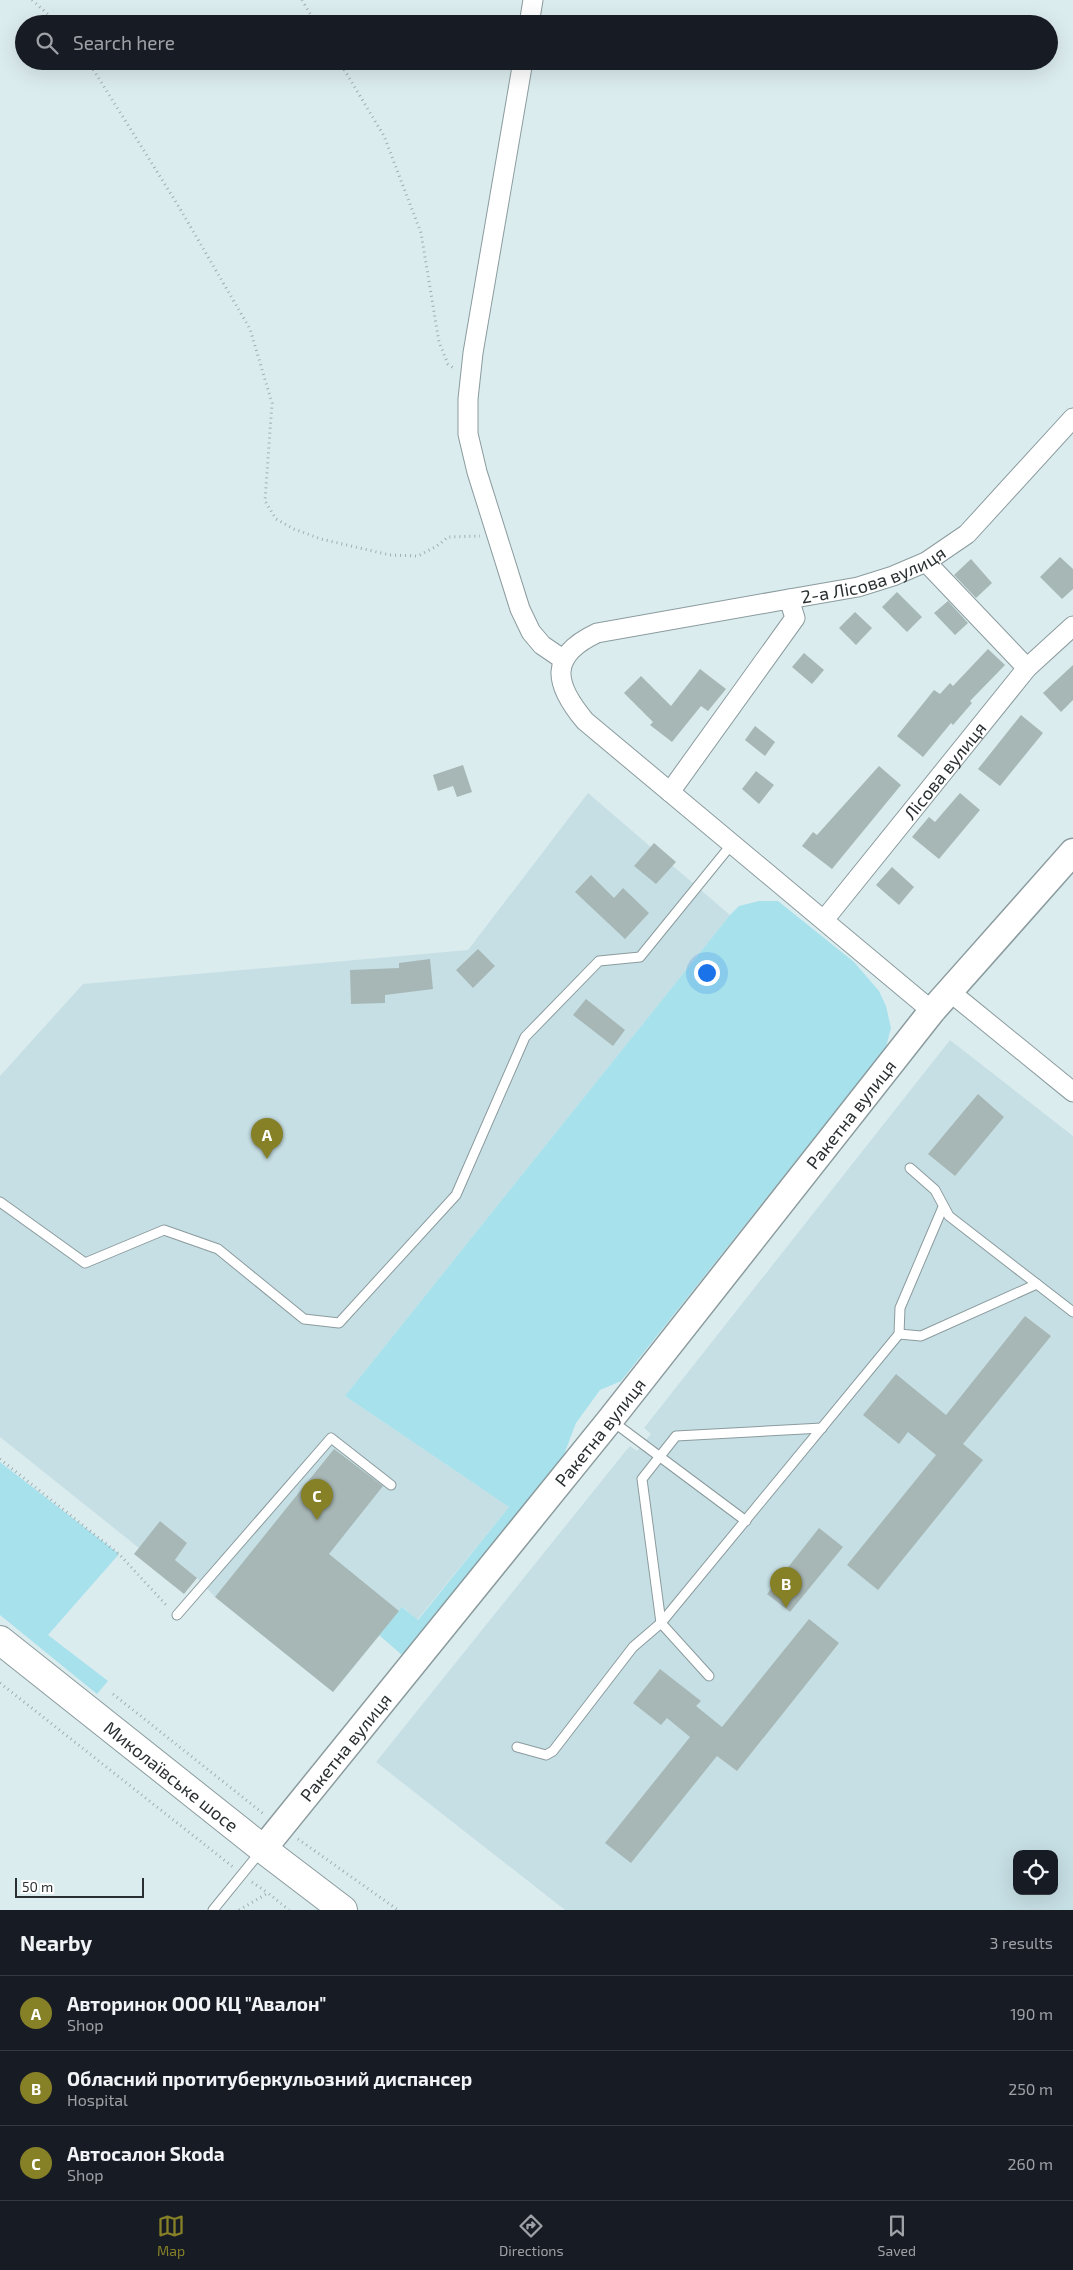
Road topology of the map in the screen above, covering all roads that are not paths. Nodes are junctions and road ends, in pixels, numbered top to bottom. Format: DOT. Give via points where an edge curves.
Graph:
graph roads {
  1 [pos="533,0"];
  2 [pos="530,15"];
  3 [pos="522,70"];
  4 [pos="1073,418"];
  5 [pos="926,562"];
  6 [pos="789,599"];
  7 [pos="1073,626"];
  8 [pos="564,660"];
  9 [pos="1027,668"];
  10 [pos="670,792"];
  11 [pos="731,845"];
  12 [pos="1073,852"];
  13 [pos="824,920"];
  14 [pos="949,991"];
  15 [pos="932,1011"];
  16 [pos="1073,1092"];
  17 [pos="910,1168"];
  18 [pos="0,1202"];
  19 [pos="942,1207"];
  20 [pos="1037,1284"];
  21 [pos="1073,1312"];
  22 [pos="899,1334"];
  23 [pos="610,1420"];
  24 [pos="822,1428"];
  25 [pos="660,1456"];
  26 [pos="391,1485"];
  27 [pos="746,1521"];
  28 [pos="177,1615"];
  29 [pos="661,1624"];
  30 [pos="0,1640"];
  31 [pos="709,1676"];
  32 [pos="517,1747"];
  33 [pos="263,1849"];
  34 [pos="213,1910"];
  35 [pos="343,1910"];
  1 -- 2 [label="street"];
  3 -- 8 [label="street" via="470,379 468,434 520,608 531,632 542,645"];
  4 -- 5 [label="street, 2-а Лісова вулиця" via="967,534"];
  5 -- 6 [label="street, 2-а Лісова вулиця" via="858,587"];
  5 -- 9 [label="street"];
  6 -- 8 [label="street" via="597,633 572,647"];
  6 -- 10 [label="street, 2-а Лісова вулиця" via="794,618"];
  7 -- 9 [label="street, Лісова вулиця"];
  8 -- 10 [label="street" via="563,688 585,721"];
  9 -- 13 [label="street, Лісова вулиця"];
  10 -- 11 [label="street"];
  11 -- 13 [label="street"];
  11 -- 18 [label="lane" via="640,957 599,961 525,1037 456,1195 339,1323 304,1319 218,1249 164,1230 85,1263"];
  12 -- 14 [label="street, Ракетна вулиця"];
  13 -- 15 [label="street"];
  14 -- 15 [label="street, Ракетна вулиця"];
  14 -- 16 [label="street"];
  15 -- 23 [label="street, Ракетна вулиця"];
  17 -- 19 [label="lane" via="935,1190"];
  19 -- 20 [label="lane" via="949,1216"];
  19 -- 22 [label="lane" via="900,1308"];
  20 -- 21 [label="lane"];
  20 -- 22 [label="lane" via="920,1336"];
  22 -- 24 [label="lane"];
  23 -- 25 [label="lane"];
  23 -- 33 [label="street, Ракетна вулиця"];
  24 -- 25 [label="lane" via="676,1436"];
  24 -- 27 [label="lane"];
  25 -- 27 [label="lane"];
  25 -- 29 [label="lane" via="642,1480"];
  26 -- 28 [label="lane" via="331,1438"];
  27 -- 29 [label="lane"];
  29 -- 31 [label="lane"];
  29 -- 32 [label="lane" via="633,1647 553,1751 546,1755"];
  30 -- 33 [label="main road, Миколаївське шосе"];
  33 -- 34 [label="lane"];
  33 -- 35 [label="main road, Миколаївське шосе"];
}
